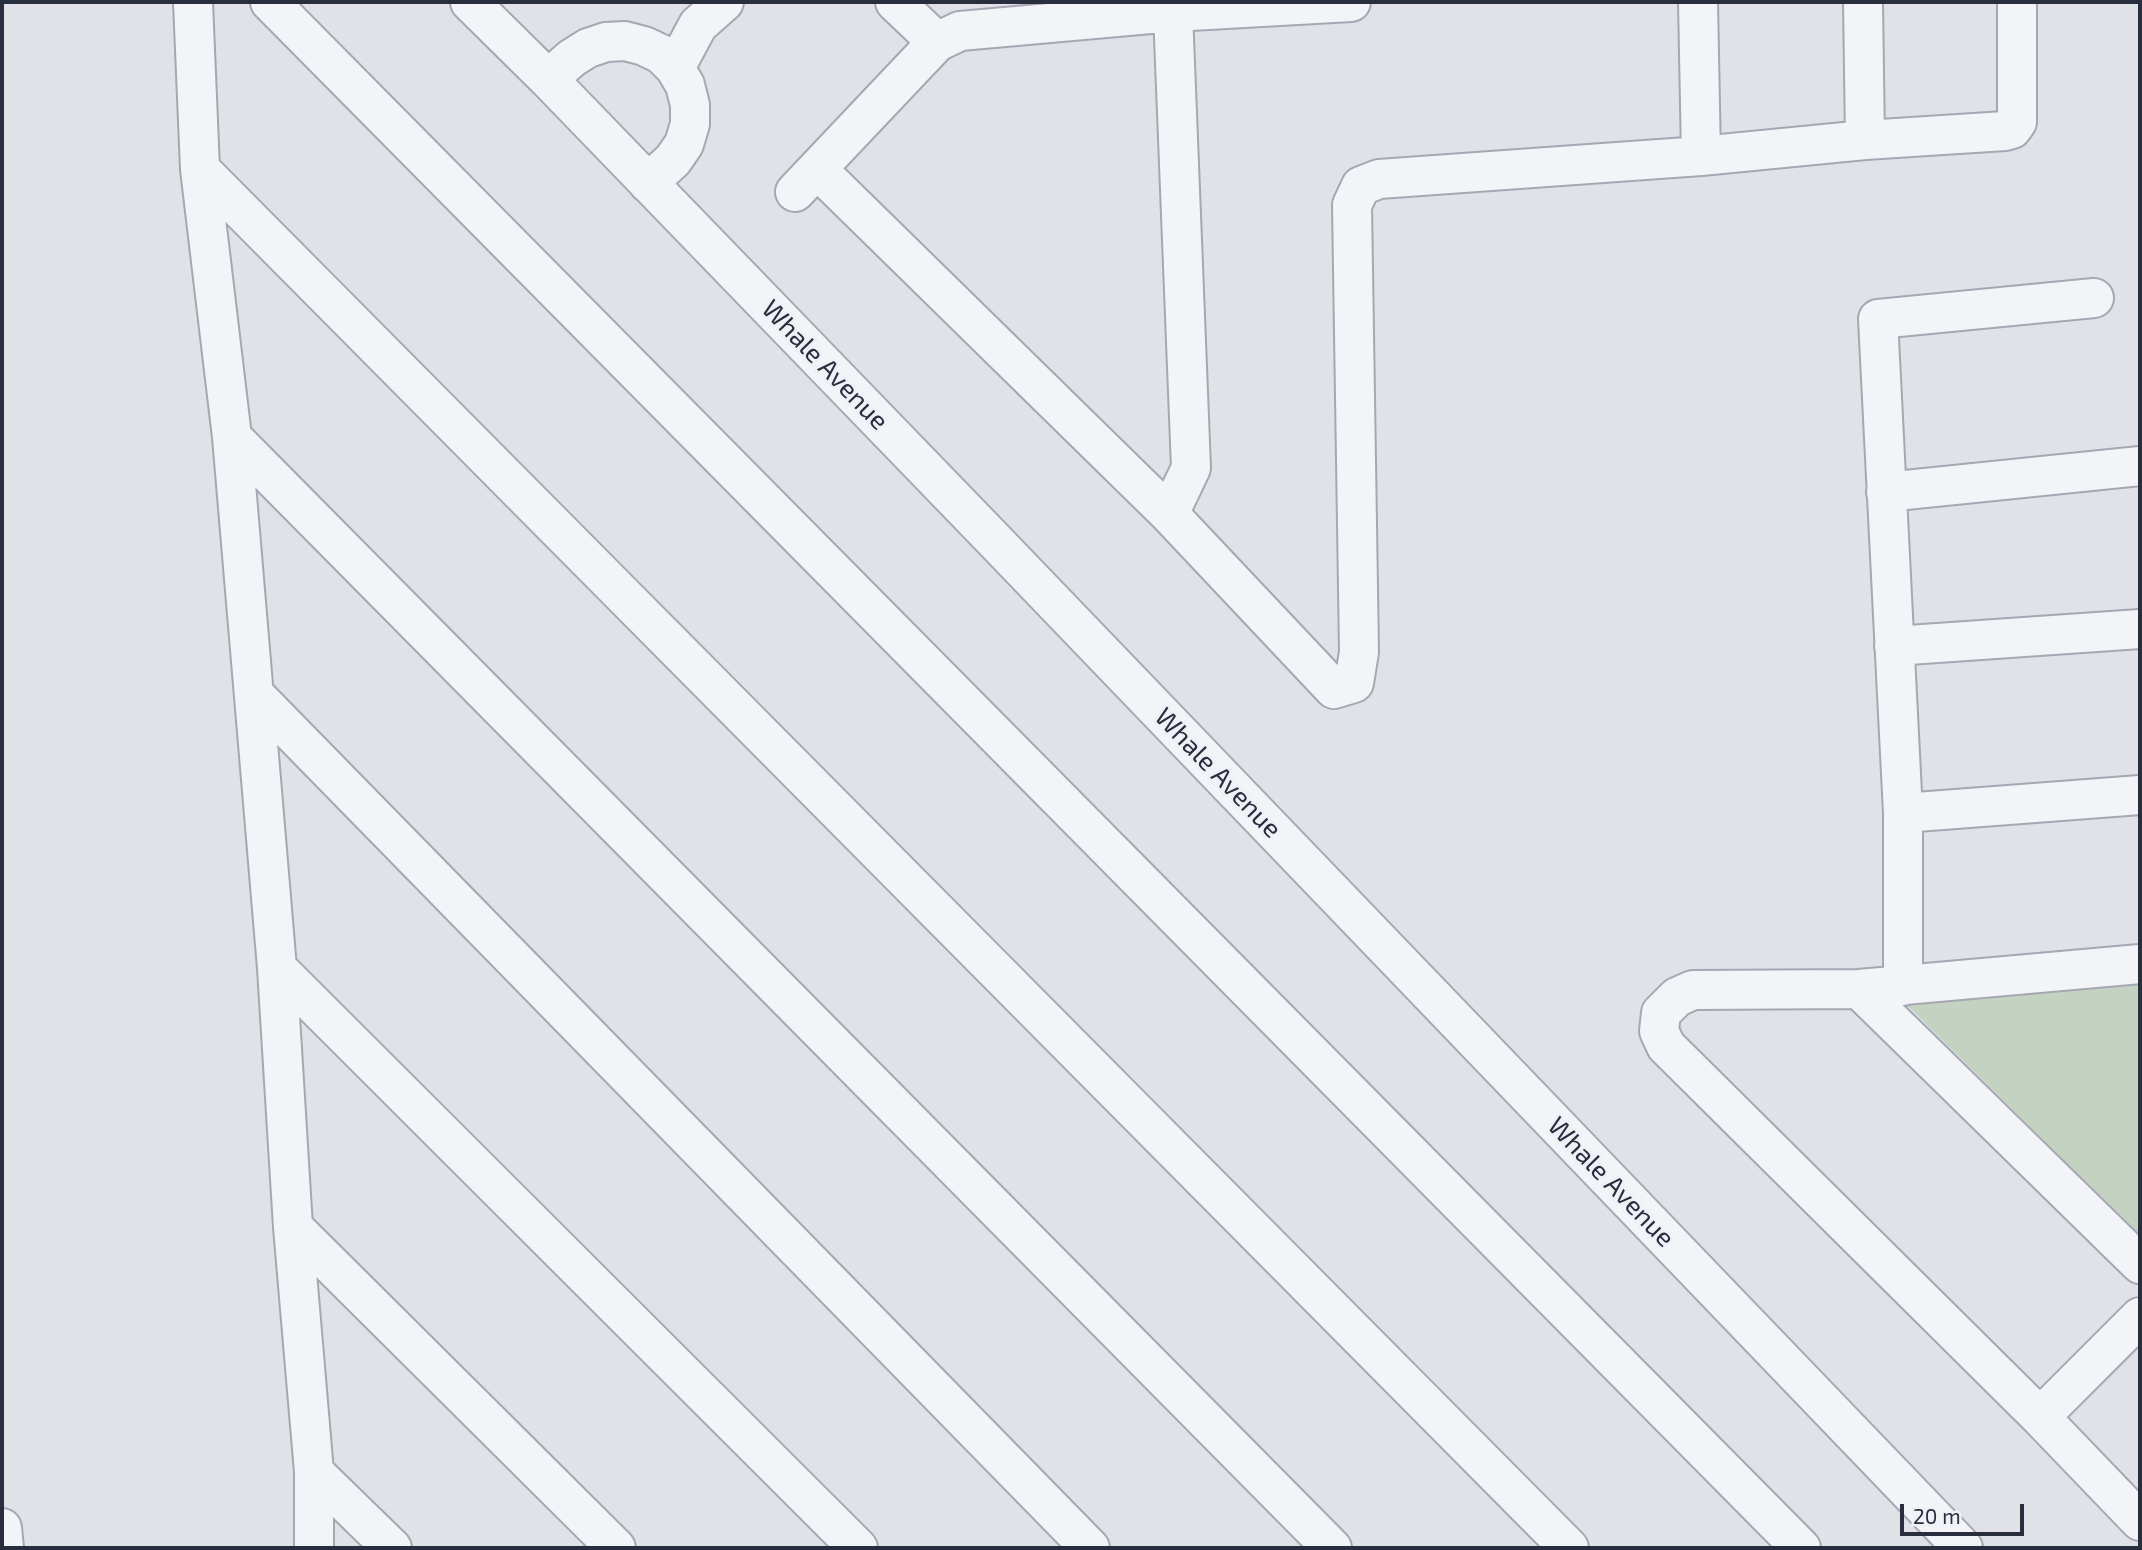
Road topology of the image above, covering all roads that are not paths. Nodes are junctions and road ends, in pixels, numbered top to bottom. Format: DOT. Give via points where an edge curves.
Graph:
graph roads {
  1 [pos="192,2"];
  2 [pos="270,2"];
  3 [pos="470,2"];
  4 [pos="724,2"];
  5 [pos="895,2"];
  6 [pos="1351,2"];
  7 [pos="1698,2"];
  8 [pos="1863,2"];
  9 [pos="2017,2"];
  10 [pos="1173,12"];
  11 [pos="937,42"];
  12 [pos="675,68"];
  13 [pos="548,79"];
  14 [pos="1865,140"];
  15 [pos="1701,156"];
  16 [pos="200,169"];
  17 [pos="648,183"];
  18 [pos="2094,298"];
  19 [pos="232,437"];
  20 [pos="2140,466"];
  21 [pos="1886,492"];
  22 [pos="1169,514"];
  23 [pos="2140,629"];
  24 [pos="1894,646"];
  25 [pos="254,694"];
  26 [pos="2140,795"];
  27 [pos="1903,813"];
  28 [pos="2140,964"];
  29 [pos="277,968"];
  30 [pos="1903,986"];
  31 [pos="1859,989"];
  32 [pos="293,1227"];
  33 [pos="2140,1264"];
  34 [pos="2140,1317"];
  35 [pos="2040,1417"];
  36 [pos="314,1472"];
  37 [pos="2140,1521"];
  38 [pos="2,1528"];
  39 [pos="4,1548"];
  40 [pos="314,1548"];
  41 [pos="392,1548"];
  42 [pos="616,1548"];
  43 [pos="858,1548"];
  44 [pos="1090,1548"];
  45 [pos="1332,1548"];
  46 [pos="1569,1548"];
  47 [pos="1801,1548"];
  48 [pos="1963,1548"];
  1 -- 16 [label="street"];
  2 -- 47 [label="street"];
  3 -- 13 [label="street, Whale Avenue"];
  4 -- 12 [label="street" via="698,25"];
  5 -- 11 [label="street"];
  6 -- 10 [label="street"];
  7 -- 15 [label="street"];
  8 -- 14 [label="street"];
  9 -- 14 [label="street" via="2018,122 2012,129"];
  10 -- 11 [label="street" via="960,31"];
  10 -- 22 [label="street" via="1192,468"];
  11 -- 22 [label="street" via="806,181"];
  12 -- 13 [label="street" via="644,46 606,42 572,58"];
  12 -- 17 [label="street" via="685,85 690,124 673,160"];
  13 -- 17 [label="street, Whale Avenue"];
  14 -- 15 [label="street"];
  15 -- 22 [label="street" via="1379,179 1361,186 1352,205 1359,652 1354,684 1334,689"];
  16 -- 19 [label="street"];
  16 -- 46 [label="street"];
  17 -- 48 [label="street, Whale Avenue"];
  18 -- 21 [label="street" via="1878,319"];
  19 -- 25 [label="street"];
  19 -- 45 [label="street"];
  20 -- 21 [label="street"];
  21 -- 24 [label="street"];
  23 -- 24 [label="street"];
  24 -- 27 [label="street"];
  25 -- 29 [label="street"];
  25 -- 44 [label="street"];
  26 -- 27 [label="street"];
  27 -- 30 [label="street"];
  28 -- 30 [label="street"];
  29 -- 32 [label="street"];
  29 -- 43 [label="street"];
  30 -- 31 [label="street"];
  31 -- 33 [label="street"];
  31 -- 35 [label="street" via="1693,990 1677,997 1661,1013 1659,1031 1666,1046"];
  32 -- 36 [label="street"];
  32 -- 42 [label="street"];
  34 -- 35 [label="street"];
  35 -- 37 [label="street"];
  36 -- 40 [label="street"];
  36 -- 41 [label="street"];
  38 -- 39 [label="street"];
}
